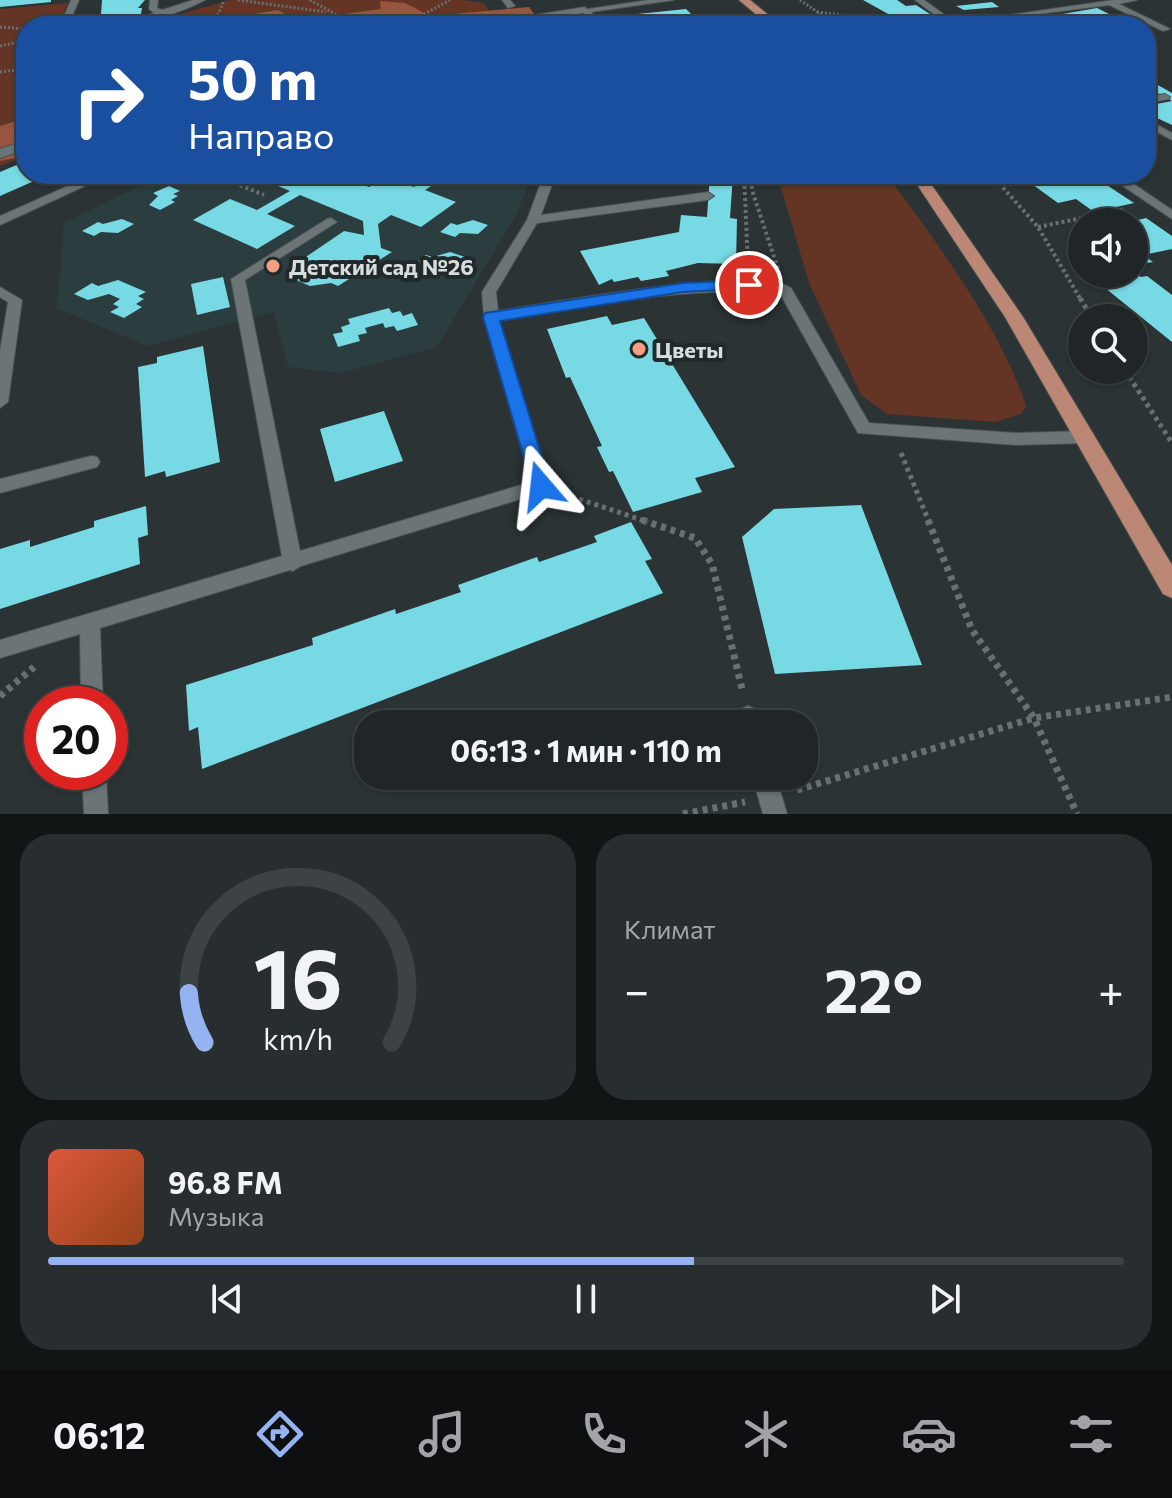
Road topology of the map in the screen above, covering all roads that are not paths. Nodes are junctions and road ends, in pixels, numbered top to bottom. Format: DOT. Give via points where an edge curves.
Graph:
graph roads {
  1 [pos="154,0"];
  2 [pos="201,0"];
  3 [pos="670,0"];
  4 [pos="744,0"];
  5 [pos="919,0"];
  6 [pos="1133,0"];
  7 [pos="1110,3"];
  8 [pos="585,10"];
  9 [pos="163,14"];
  10 [pos="156,16"];
  11 [pos="542,16"];
  12 [pos="590,16"];
  13 [pos="764,16"];
  14 [pos="942,16"];
  15 [pos="1006,16"];
  16 [pos="1138,16"];
  17 [pos="1165,97"];
  18 [pos="1156,98"];
  19 [pos="83,184"];
  20 [pos="546,184"];
  21 [pos="924,184"];
  22 [pos="1126,184"];
  23 [pos="708,196"];
  24 [pos="1172,215"];
  25 [pos="533,220"];
  26 [pos="0,221"];
  27 [pos="331,222"];
  28 [pos="0,291"];
  29 [pos="491,317"];
  30 [pos="0,402"];
  31 [pos="1087,437"];
  32 [pos="91,462"];
  33 [pos="0,486"];
  34 [pos="293,563"];
  35 [pos="1172,587"];
  36 [pos="90,620"];
  37 [pos="0,649"];
  38 [pos="92,686"];
  39 [pos="95,790"];
  40 [pos="96,814"];
  1 -- 9 [label="lane" via="153,9"];
  2 -- 9 [label="lane"];
  3 -- 8 [label="lane"];
  4 -- 13 [label="main road"];
  5 -- 14 [label="lane"];
  6 -- 7 [label="lane"];
  7 -- 15 [label="lane"];
  7 -- 16 [label="lane"];
  8 -- 11 [label="street"];
  8 -- 12 [label="lane"];
  9 -- 10 [label="lane"];
  17 -- 18 [label="lane"];
  19 -- 26 [label="lane"];
  20 -- 25 [label="lane"];
  21 -- 31 [label="main road"];
  22 -- 24 [label="lane"];
  23 -- 25 [label="lane"];
  25 -- 29 [label="lane" via="489,292"];
  27 -- 34 [label="lane" via="238,279"];
  28 -- 30 [label="lane" via="15,300"];
  29 -- 31 [label="lane" via="683,288 784,288 864,429 1016,439"];
  29 -- 34 [label="lane" via="541,486"];
  31 -- 35 [label="main road"];
  32 -- 33 [label="lane"];
  34 -- 36 [label="lane"];
  36 -- 37 [label="lane"];
  36 -- 38 [label="lane"];
  39 -- 40 [label="lane"];
}
